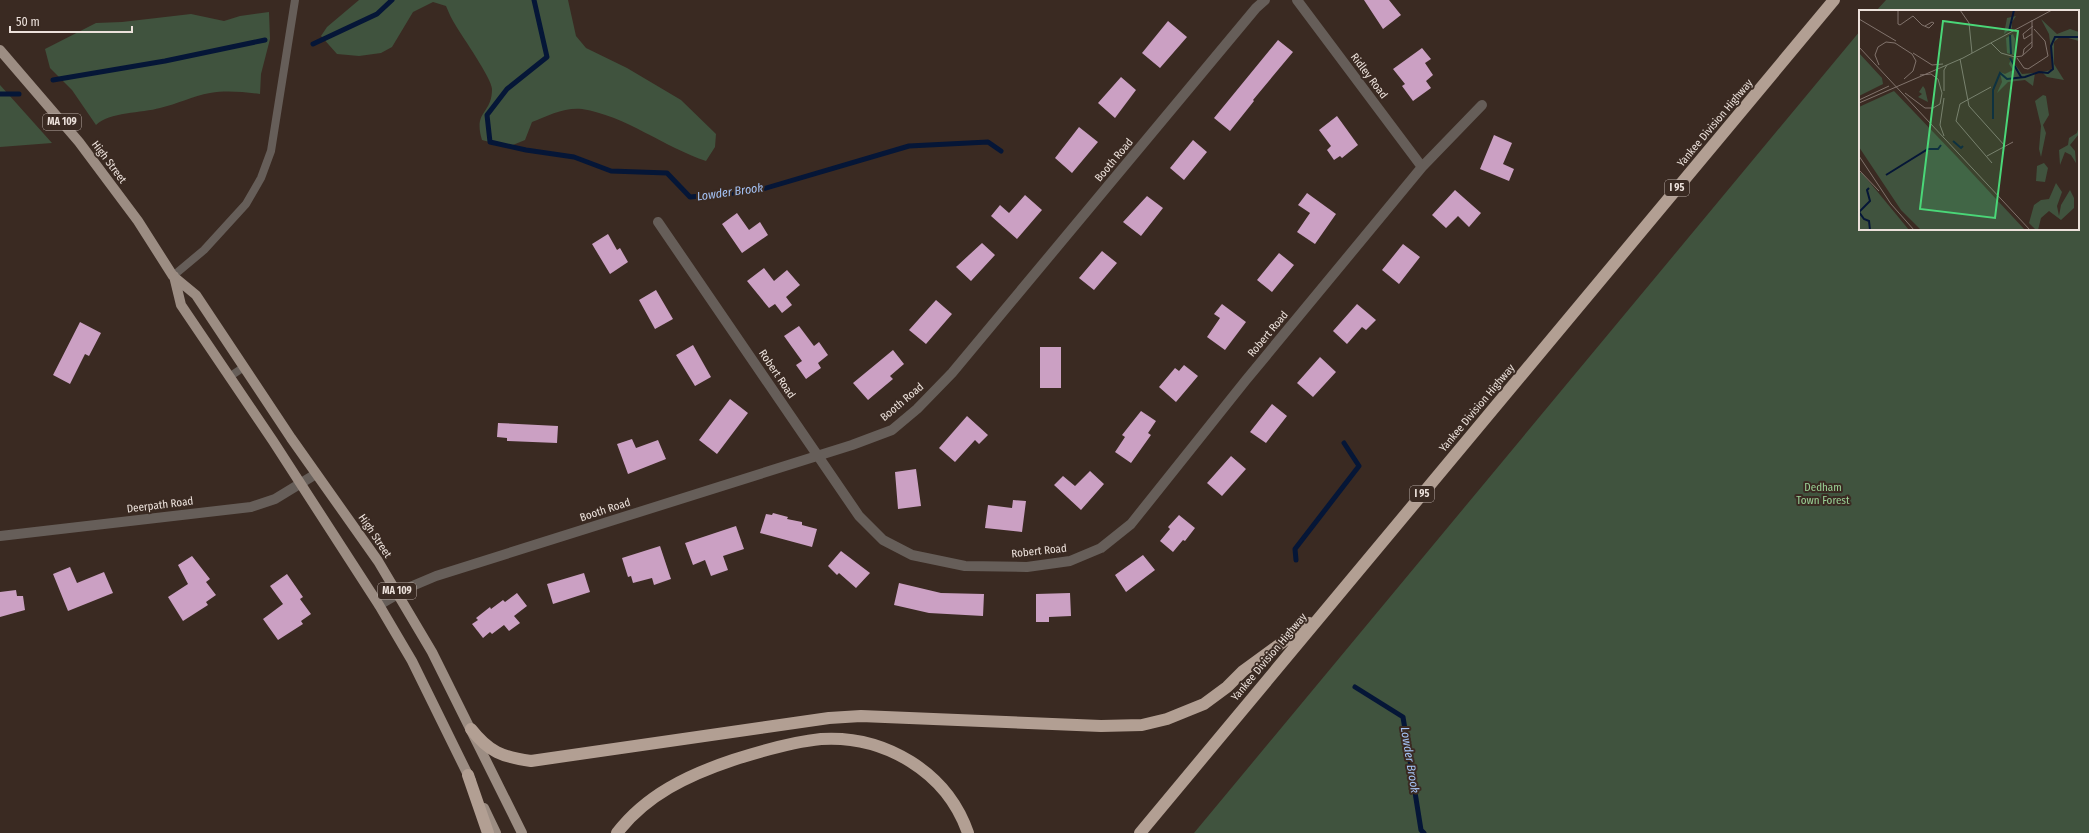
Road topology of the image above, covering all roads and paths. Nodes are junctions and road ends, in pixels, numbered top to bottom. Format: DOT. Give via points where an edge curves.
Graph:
graph roads {
  1 [pos="295,0"];
  2 [pos="1265,0"];
  3 [pos="1297,0"];
  4 [pos="1834,0"];
  5 [pos="0,50"];
  6 [pos="1482,105"];
  7 [pos="1422,167"];
  8 [pos="658,222"];
  9 [pos="174,276"];
  10 [pos="244,367"];
  11 [pos="229,377"];
  12 [pos="818,456"];
  13 [pos="316,474"];
  14 [pos="300,485"];
  15 [pos="0,536"];
  16 [pos="399,594"];
  17 [pos="379,605"];
  18 [pos="1324,611"];
  19 [pos="471,729"];
  20 [pos="468,775"];
  21 [pos="488,833"];
  22 [pos="496,833"];
  23 [pos="522,833"];
  24 [pos="617,833"];
  25 [pos="968,833"];
  26 [pos="1140,833"];
  1 -- 9 [label="lane" via="271,151 261,178 246,204 204,250"];
  2 -- 12 [label="street, Booth Road" via="952,373 892,430"];
  3 -- 7 [label="street, Ridley Road"];
  4 -- 18 [label="highway, Yankee Division Highway / I 95"];
  5 -- 9 [label="main road, High Street / MA 109" via="79,142 138,221"];
  6 -- 7 [label="street, Robert Road"];
  7 -- 12 [label="street, Robert Road" via="1131,524 1101,548 1070,561 1028,567 965,566 912,555 883,540 859,516"];
  8 -- 12 [label="street, Robert Road"];
  9 -- 10 [label="main road, High Street / MA 109" via="196,295"];
  9 -- 11 [label="main road, High Street / MA 109" via="181,305"];
  10 -- 11 [label="lane"];
  10 -- 13 [label="main road, High Street / MA 109"];
  11 -- 14 [label="main road, High Street / MA 109"];
  12 -- 16 [label="street, Booth Road" via="436,576"];
  13 -- 14 [label="street, Deerpath Road"];
  13 -- 16 [label="main road, High Street / MA 109" via="360,534"];
  14 -- 15 [label="street, Deerpath Road" via="275,499 251,507"];
  14 -- 17 [label="main road, High Street / MA 109"];
  16 -- 17 [label="street, Booth Road"];
  16 -- 19 [label="main road, High Street / MA 109"];
  17 -- 20 [label="main road, High Street / MA 109" via="412,661"];
  18 -- 19 [label="highway" via="1243,671 1204,704 1166,719 1142,725 1101,726 861,716 829,718 531,760 511,758 493,751 485,746"];
  18 -- 26 [label="highway, Yankee Division Highway / I 95"];
  19 -- 23 [label="main road, High Street / MA 109"];
  20 -- 21 [label="highway"];
  20 -- 22 [label="main road, High Street / MA 109"];
  24 -- 25 [label="highway" via="630,816 662,791 706,771 758,752 791,744 833,739 859,741 882,747 908,759 944,790 959,811"];
}
